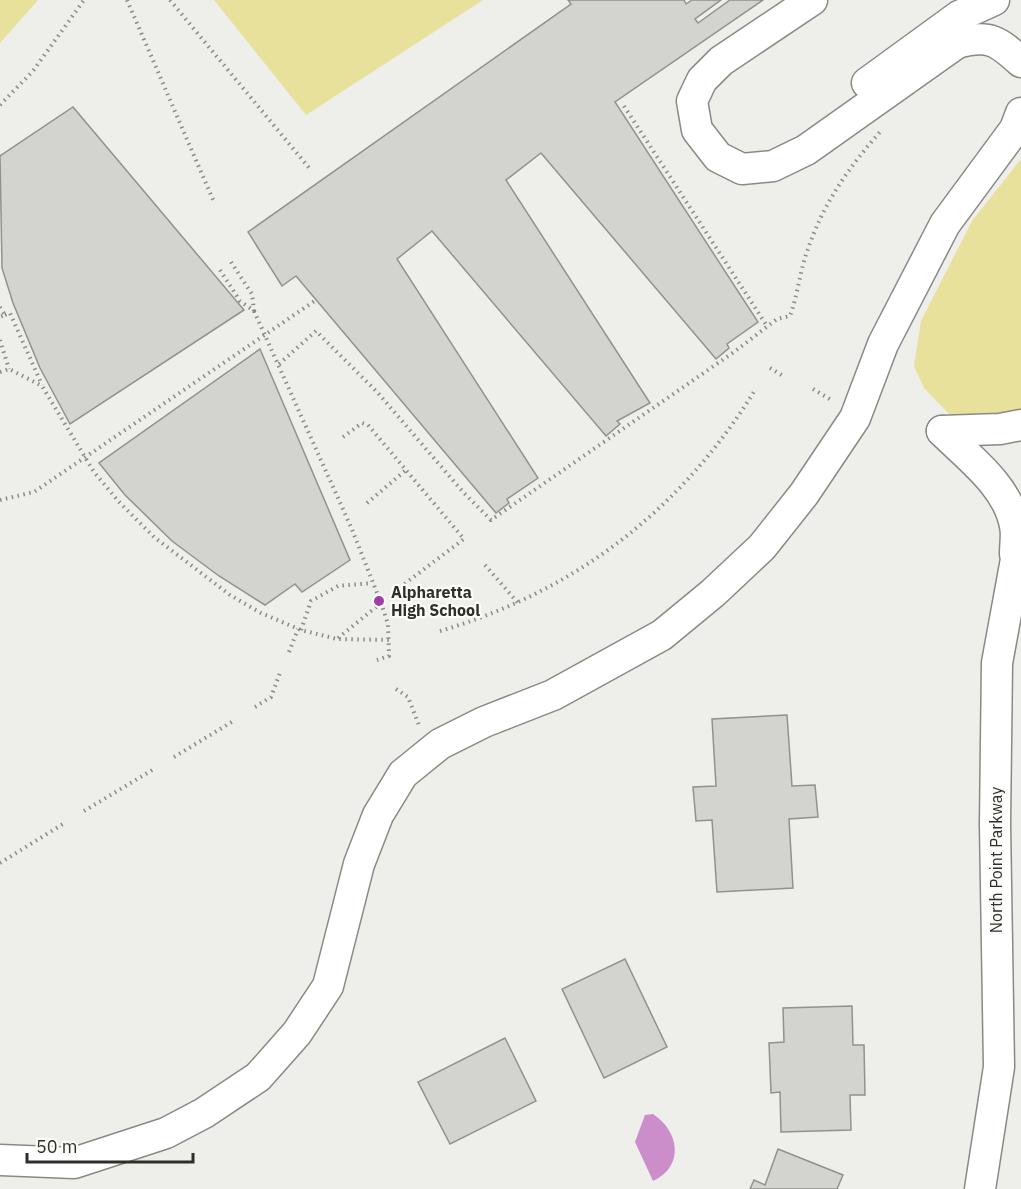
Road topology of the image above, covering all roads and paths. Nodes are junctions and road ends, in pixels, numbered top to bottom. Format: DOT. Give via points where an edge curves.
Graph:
graph roads {
  1 [pos="84,0"];
  2 [pos="127,0"];
  3 [pos="170,0"];
  4 [pos="812,0"];
  5 [pos="994,0"];
  6 [pos="1021,62"];
  7 [pos="904,68"];
  8 [pos="857,90"];
  9 [pos="0,105"];
  10 [pos="624,106"];
  11 [pos="1021,113"];
  12 [pos="882,128"];
  13 [pos="310,168"];
  14 [pos="214,202"];
  15 [pos="231,262"];
  16 [pos="220,270"];
  17 [pos="316,300"];
  18 [pos="0,307"];
  19 [pos="254,311"];
  20 [pos="2,316"];
  21 [pos="767,326"];
  22 [pos="266,333"];
  23 [pos="0,340"];
  24 [pos="279,364"];
  25 [pos="770,368"];
  26 [pos="9,369"];
  27 [pos="0,372"];
  28 [pos="785,377"];
  29 [pos="42,386"];
  30 [pos="813,389"];
  31 [pos="755,390"];
  32 [pos="840,405"];
  33 [pos="1021,425"];
  34 [pos="343,437"];
  35 [pos="85,456"];
  36 [pos="406,470"];
  37 [pos="0,500"];
  38 [pos="367,503"];
  39 [pos="1021,532"];
  40 [pos="485,565"];
  41 [pos="1014,567"];
  42 [pos="372,583"];
  43 [pos="404,585"];
  44 [pos="381,603"];
  45 [pos="518,603"];
  46 [pos="299,630"];
  47 [pos="440,631"];
  48 [pos="337,639"];
  49 [pos="390,640"];
  50 [pos="289,652"];
  51 [pos="377,660"];
  52 [pos="280,673"];
  53 [pos="255,707"];
  54 [pos="235,720"];
  55 [pos="174,757"];
  56 [pos="154,769"];
  57 [pos="84,811"];
  58 [pos="63,824"];
  59 [pos="0,863"];
  60 [pos="0,1161"];
  61 [pos="980,1189"];
  1 -- 9 [label="path" via="33,71"];
  2 -- 14 [label="path"];
  3 -- 13 [label="path"];
  4 -- 7 [label="street" via="721,61 702,80 692,101 696,130 718,157 742,169 773,166 806,150"];
  5 -- 7 [label="street" via="960,16"];
  6 -- 7 [label="street" via="1000,43 978,37"];
  7 -- 8 [label="street"];
  10 -- 21 [label="path"];
  11 -- 60 [label="street" via="1016,129 945,224 883,344 855,418 804,494 762,546 662,635 553,695 440,744 403,774 378,815 360,864 328,986 297,1033 258,1077 166,1133 74,1162"];
  12 -- 21 [label="path" via="828,201 807,250 790,316"];
  15 -- 19 [label="path" via="252,294"];
  16 -- 19 [label="path" via="240,301"];
  17 -- 22 [label="path"];
  18 -- 20 [label="path"];
  19 -- 22 [label="path"];
  20 -- 29 [label="path" via="10,313"];
  21 -- 24 [label="path" via="491,520 462,492 378,393 316,331"];
  22 -- 24 [label="path"];
  22 -- 35 [label="path"];
  23 -- 26 [label="path"];
  24 -- 42 [label="path"];
  25 -- 28 [label="path"];
  26 -- 27 [label="path"];
  26 -- 29 [label="path"];
  29 -- 35 [label="path"];
  30 -- 32 [label="path"];
  31 -- 45 [label="path" via="718,446 655,514 585,567"];
  33 -- 41 [label="street" via="942,431 982,470 1009,505 1016,527"];
  34 -- 36 [label="path" via="362,423 368,425"];
  35 -- 37 [label="path" via="34,492"];
  35 -- 46 [label="path" via="119,502 172,551 230,595"];
  36 -- 38 [label="path"];
  36 -- 43 [label="path" via="464,539"];
  39 -- 41 [label="street, North Point Parkway"];
  40 -- 45 [label="path"];
  41 -- 61 [label="street, North Point Parkway" via="998,663 994,824 999,1067"];
  42 -- 44 [label="path"];
  42 -- 46 [label="path" via="338,586 311,601"];
  44 -- 48 [label="path"];
  44 -- 49 [label="path"];
  45 -- 47 [label="path"];
  46 -- 48 [label="path"];
  46 -- 50 [label="path"];
  48 -- 49 [label="path"];
  49 -- 51 [label="path" via="389,656"];
  52 -- 53 [label="path" via="271,697"];
  54 -- 55 [label="path"];
  56 -- 57 [label="path"];
  58 -- 59 [label="path"];
}
